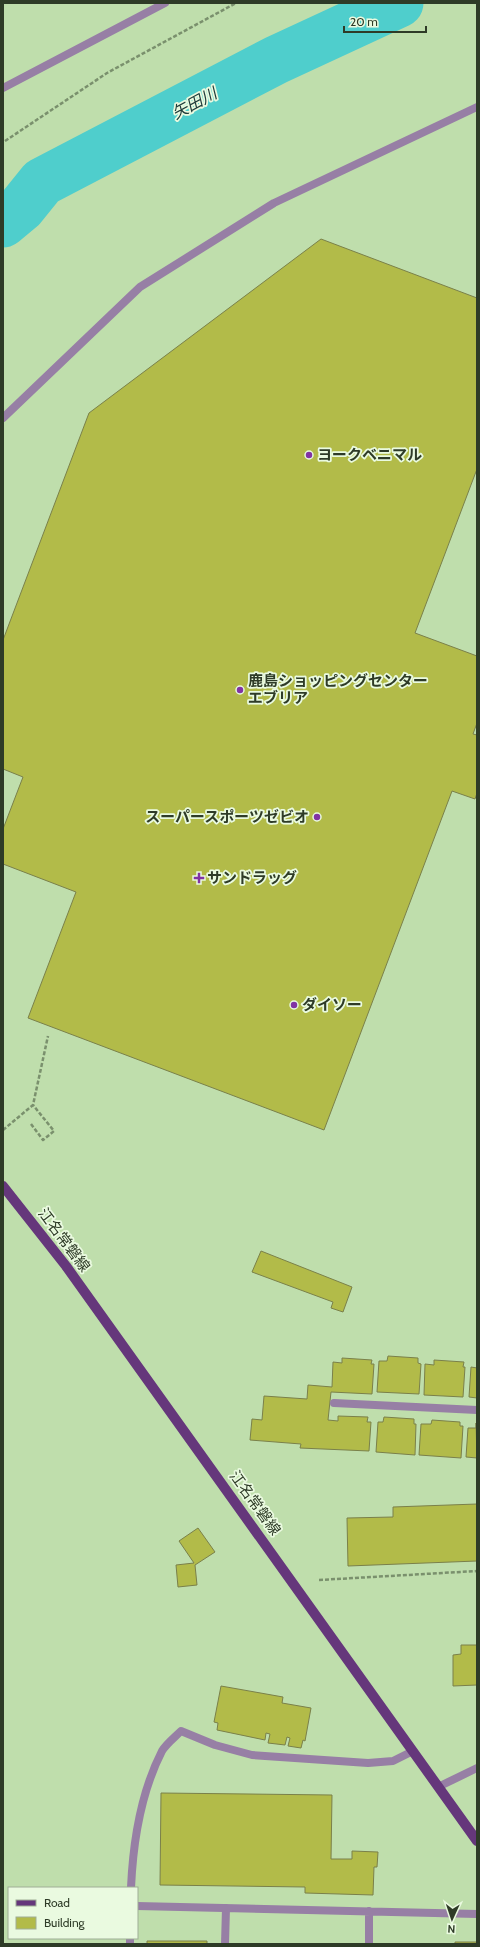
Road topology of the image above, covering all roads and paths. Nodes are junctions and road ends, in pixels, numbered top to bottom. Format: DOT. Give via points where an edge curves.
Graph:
graph roads {
  1 [pos="165,3"];
  2 [pos="236,3"];
  3 [pos="3,88"];
  4 [pos="477,107"];
  5 [pos="5,141"];
  6 [pos="3,418"];
  7 [pos="48,1036"];
  8 [pos="33,1106"];
  9 [pos="31,1124"];
  10 [pos="3,1130"];
  11 [pos="3,1186"];
  12 [pos="334,1403"];
  13 [pos="477,1410"];
  14 [pos="477,1571"];
  15 [pos="319,1580"];
  16 [pos="413,1751"];
  17 [pos="477,1768"];
  18 [pos="438,1787"];
  19 [pos="477,1841"];
  20 [pos="131,1887"];
  21 [pos="138,1906"];
  22 [pos="226,1908"];
  23 [pos="369,1911"];
  24 [pos="477,1914"];
  25 [pos="226,1944"];
  26 [pos="369,1944"];
  1 -- 3 [label="street"];
  2 -- 5 [label="path" via="107,73"];
  4 -- 6 [label="street" via="274,203 140,287"];
  7 -- 8 [label="path"];
  8 -- 9 [label="path" via="54,1131 43,1140"];
  8 -- 10 [label="path"];
  11 -- 16 [label="main road, 江名常磐線" via="66,1266"];
  12 -- 13 [label="street"];
  14 -- 15 [label="path"];
  16 -- 18 [label="main road, 江名常磐線"];
  16 -- 20 [label="street" via="393,1761 368,1763 252,1755 215,1745 181,1731 163,1750 145,1792"];
  17 -- 18 [label="street"];
  18 -- 19 [label="main road, 江名常磐線"];
  21 -- 22 [label="street"];
  22 -- 23 [label="street"];
  22 -- 25 [label="street"];
  23 -- 24 [label="street"];
  23 -- 26 [label="street"];
}
